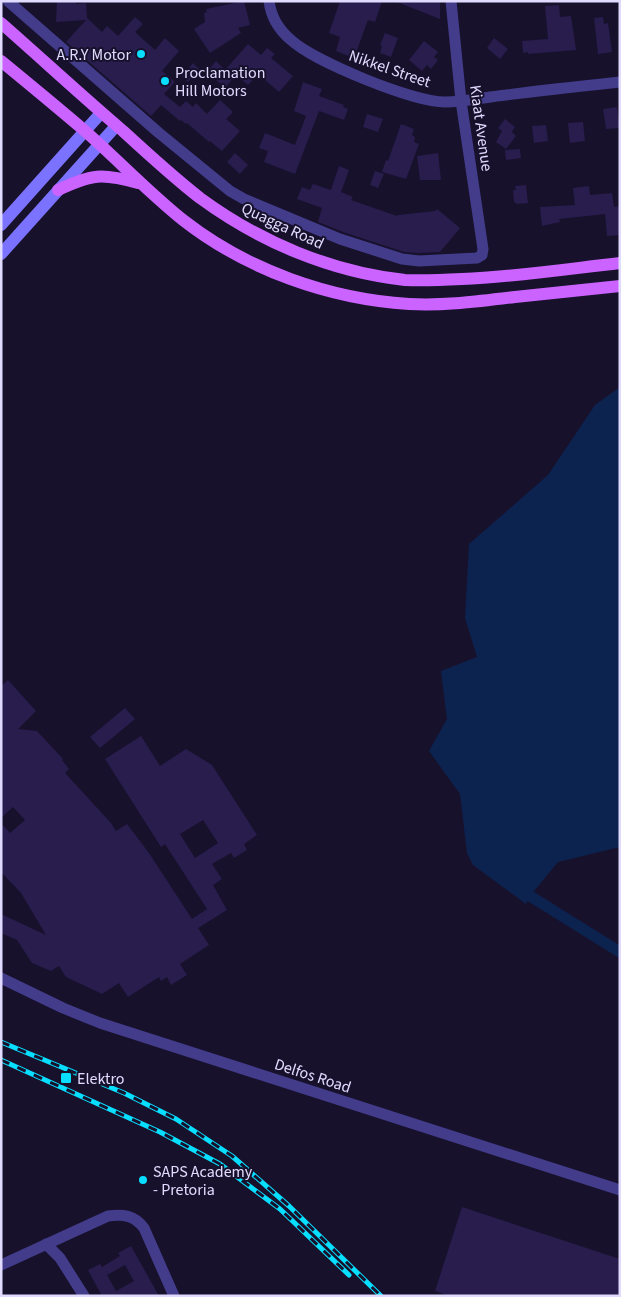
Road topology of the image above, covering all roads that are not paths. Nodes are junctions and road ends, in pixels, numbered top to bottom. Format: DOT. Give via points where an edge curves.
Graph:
graph roads {
  1 [pos="8,1"];
  2 [pos="269,1"];
  3 [pos="451,1"];
  4 [pos="1,23"];
  5 [pos="1,60"];
  6 [pos="620,82"];
  7 [pos="461,101"];
  8 [pos="101,112"];
  9 [pos="116,126"];
  10 [pos="85,131"];
  11 [pos="99,145"];
  12 [pos="140,183"];
  13 [pos="58,190"];
  14 [pos="1,225"];
  15 [pos="1,254"];
  16 [pos="620,263"];
  17 [pos="620,286"];
  18 [pos="1,978"];
  19 [pos="620,1190"];
  20 [pos="46,1244"];
  21 [pos="1,1265"];
  22 [pos="84,1296"];
  23 [pos="174,1296"];
  1 -- 7 [label="street, Kiaat Avenue" via="152,127 244,200 340,239 402,259 479,257 483,252"];
  2 -- 7 [label="street, Nikkel Street" via="274,20 290,40 329,65 407,94 440,102"];
  3 -- 7 [label="street, Kiaat Avenue"];
  4 -- 8 [label="main road, Quagga Road"];
  5 -- 10 [label="main road"];
  6 -- 7 [label="street, Nikkel Street"];
  8 -- 9 [label="main road, Quagga Road"];
  8 -- 10 [label="main road"];
  9 -- 11 [label="main road"];
  9 -- 16 [label="main road, Quagga Road" via="230,218 267,239 328,264 405,280 429,280 486,278"];
  10 -- 11 [label="main road"];
  10 -- 14 [label="main road"];
  11 -- 12 [label="main road"];
  11 -- 13 [label="main road"];
  12 -- 13 [label="main road" via="109,176 95,177"];
  12 -- 17 [label="main road" via="183,220 238,255 291,279 341,295 410,304 456,304"];
  13 -- 15 [label="main road"];
  18 -- 19 [label="street, Delfos Road" via="100,1023"];
  20 -- 21 [label="street"];
  20 -- 22 [label="street" via="60,1258"];
  20 -- 23 [label="street" via="108,1216 128,1216 144,1228"];
}
